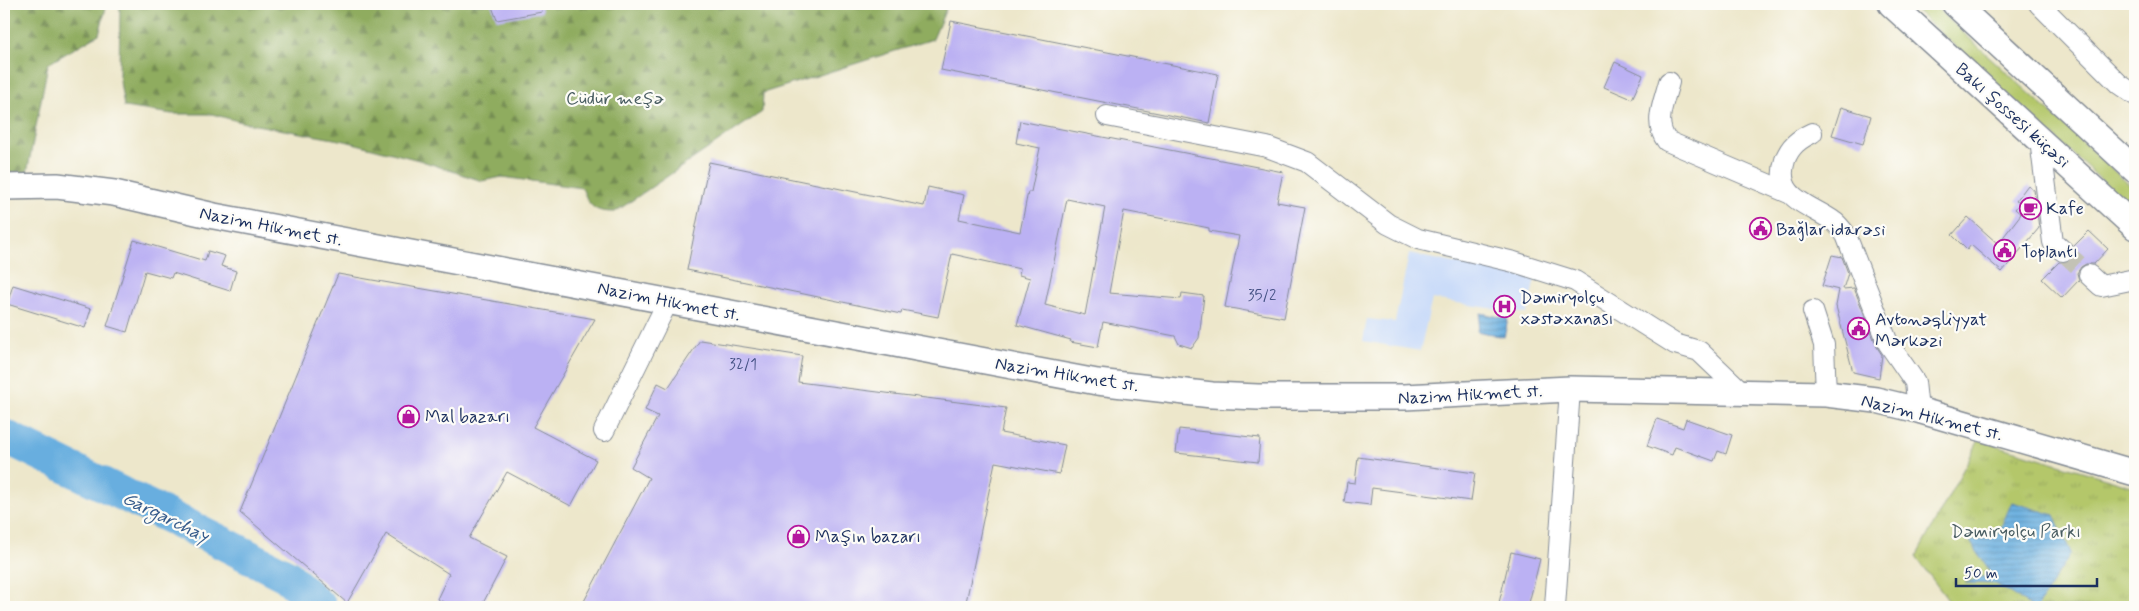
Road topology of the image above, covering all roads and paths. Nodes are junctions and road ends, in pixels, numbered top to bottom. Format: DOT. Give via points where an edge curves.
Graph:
graph roads {
  1 [pos="1891,4"];
  2 [pos="1954,4"];
  3 [pos="2039,4"];
  4 [pos="1669,82"];
  5 [pos="2135,95"];
  6 [pos="1107,116"];
  7 [pos="1812,133"];
  8 [pos="2040,140"];
  9 [pos="2135,170"];
  10 [pos="4,188"];
  11 [pos="1791,194"];
  12 [pos="2135,227"];
  13 [pos="2063,251"];
  14 [pos="2089,275"];
  15 [pos="2135,279"];
  16 [pos="668,301"];
  17 [pos="1813,311"];
  18 [pos="1570,389"];
  19 [pos="1743,393"];
  20 [pos="1826,394"];
  21 [pos="1918,410"];
  22 [pos="604,431"];
  23 [pos="2135,473"];
  24 [pos="1555,607"];
  1 -- 8 [label="main road, Bakı şossesi küçəsi"];
  2 -- 9 [label="main road"];
  3 -- 5 [label="street"];
  4 -- 11 [label="street" via="1659,125 1667,141"];
  6 -- 19 [label="street" via="1267,147 1307,162 1388,224 1418,239 1514,262 1575,281 1675,344 1699,351"];
  7 -- 11 [label="street" via="1794,144 1786,158 1784,174"];
  8 -- 12 [label="main road, Bakı şossesi küçəsi"];
  8 -- 13 [label="street" via="2053,242"];
  10 -- 16 [label="main road, Nazim Hikmet st." via="57,186 114,193 214,216"];
  11 -- 21 [label="street" via="1807,208 1833,221 1846,235 1888,343 1915,382"];
  14 -- 15 [label="street" via="2101,286"];
  16 -- 18 [label="main road, Nazim Hikmet st." via="1097,382 1212,395 1404,397"];
  16 -- 22 [label="street"];
  17 -- 20 [label="street" via="1824,346"];
  18 -- 19 [label="main road, Nazim Hikmet st."];
  18 -- 24 [label="street"];
  19 -- 20 [label="main road, Nazim Hikmet st."];
  20 -- 21 [label="main road, Nazim Hikmet st." via="1876,400"];
  21 -- 23 [label="main road, Nazim Hikmet st."];
}
